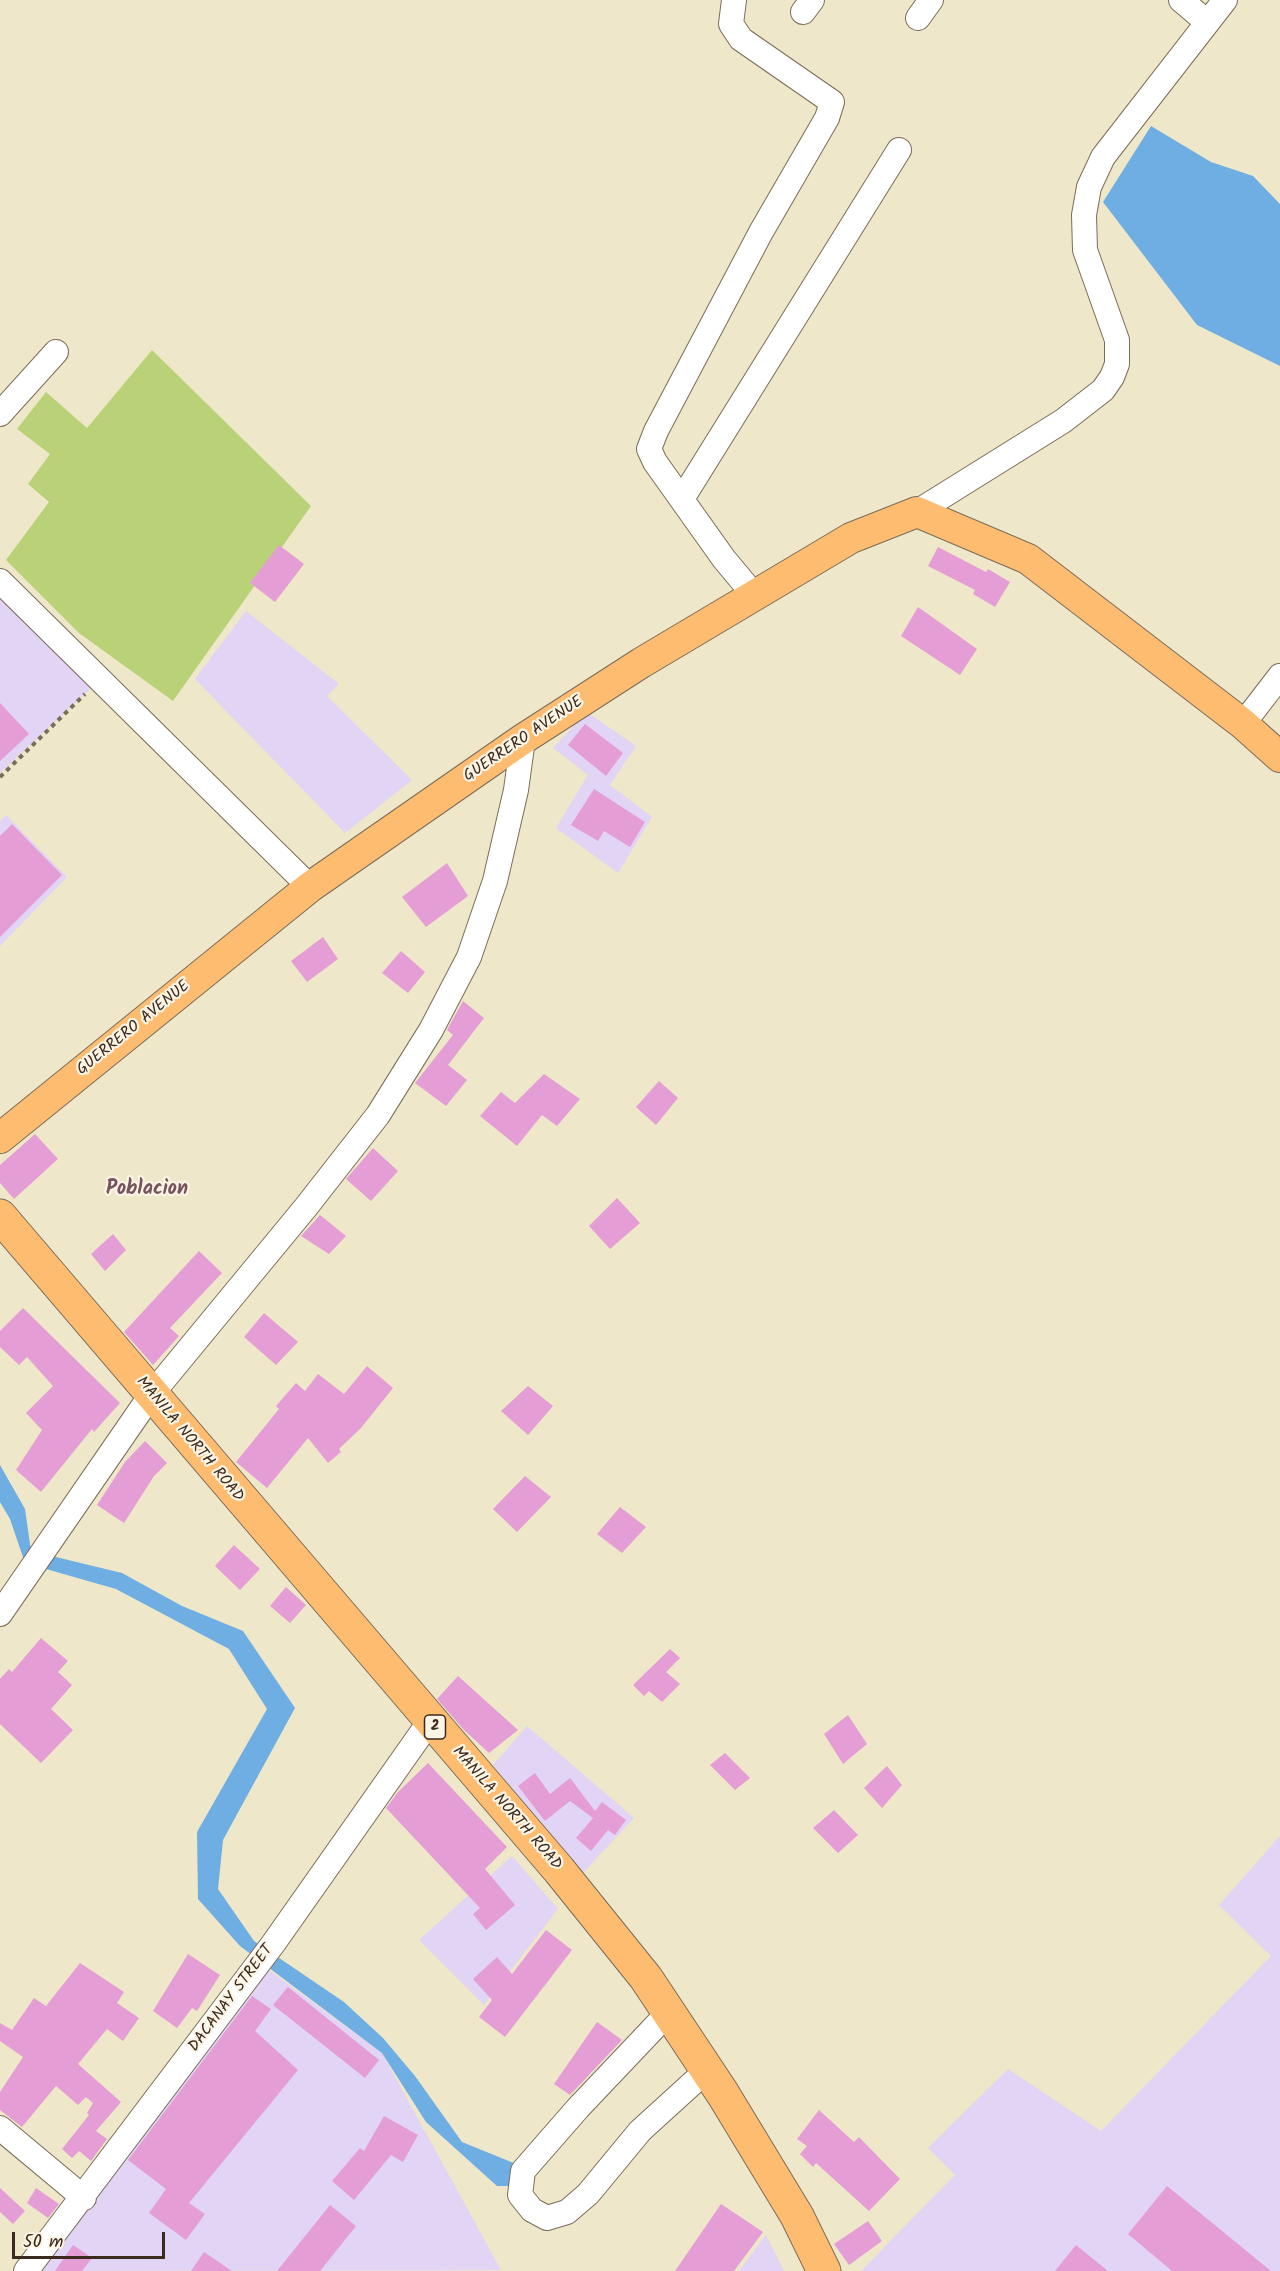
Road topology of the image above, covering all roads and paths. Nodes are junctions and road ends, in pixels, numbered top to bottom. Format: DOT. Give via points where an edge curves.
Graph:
graph roads {
  1 [pos="734,0"];
  2 [pos="1181,0"];
  3 [pos="1225,0"];
  4 [pos="1207,22"];
  5 [pos="899,150"];
  6 [pos="56,352"];
  7 [pos="0,414"];
  8 [pos="682,499"];
  9 [pos="917,512"];
  10 [pos="0,581"];
  11 [pos="754,595"];
  12 [pos="1280,676"];
  13 [pos="100,680"];
  14 [pos="1243,724"];
  15 [pos="523,739"];
  16 [pos="1280,758"];
  17 [pos="0,777"];
  18 [pos="310,887"];
  19 [pos="0,1138"];
  20 [pos="0,1216"];
  21 [pos="151,1395"];
  22 [pos="0,1614"];
  23 [pos="430,1721"];
  24 [pos="669,2013"];
  25 [pos="707,2070"];
  26 [pos="0,2128"];
  27 [pos="84,2198"];
  28 [pos="26,2271"];
  29 [pos="824,2271"];
  1 -- 8 [label="street" via="731,24 741,39 832,102 827,118 761,231 649,448"];
  2 -- 4 [label="street"];
  3 -- 4 [label="street"];
  4 -- 9 [label="street" via="1103,157 1089,187 1084,215 1085,250 1117,340 1117,363 1112,377 1103,390 1063,421"];
  5 -- 8 [label="street"];
  6 -- 7 [label="street"];
  8 -- 11 [label="street"];
  9 -- 11 [label="main road, GUERRERO AVENUE" via="851,538"];
  9 -- 14 [label="main road" via="1028,560"];
  10 -- 13 [label="street"];
  11 -- 15 [label="main road, GUERRERO AVENUE"];
  12 -- 14 [label="street"];
  13 -- 17 [label="path"];
  13 -- 18 [label="street"];
  14 -- 16 [label="main road"];
  15 -- 18 [label="main road, GUERRERO AVENUE"];
  15 -- 21 [label="street" via="495,881 469,957 431,1030 378,1116"];
  18 -- 19 [label="main road, GUERRERO AVENUE"];
  20 -- 21 [label="highway, MANILA NORTH ROAD / 2"];
  21 -- 22 [label="street"];
  21 -- 23 [label="highway, MANILA NORTH ROAD / 2"];
  23 -- 24 [label="highway, MANILA NORTH ROAD / 2" via="559,1870 646,1978"];
  23 -- 27 [label="street, DACANAY STREET" via="256,1968"];
  24 -- 25 [label="highway, MANILA NORTH ROAD / 2"];
  24 -- 25 [label="street" via="523,2171 520,2195 532,2210 547,2218 567,2212 588,2194 640,2131"];
  25 -- 29 [label="highway, MANILA NORTH ROAD / 2" via="796,2216"];
  26 -- 27 [label="street"];
  27 -- 28 [label="street, DACANAY STREET"];
}
